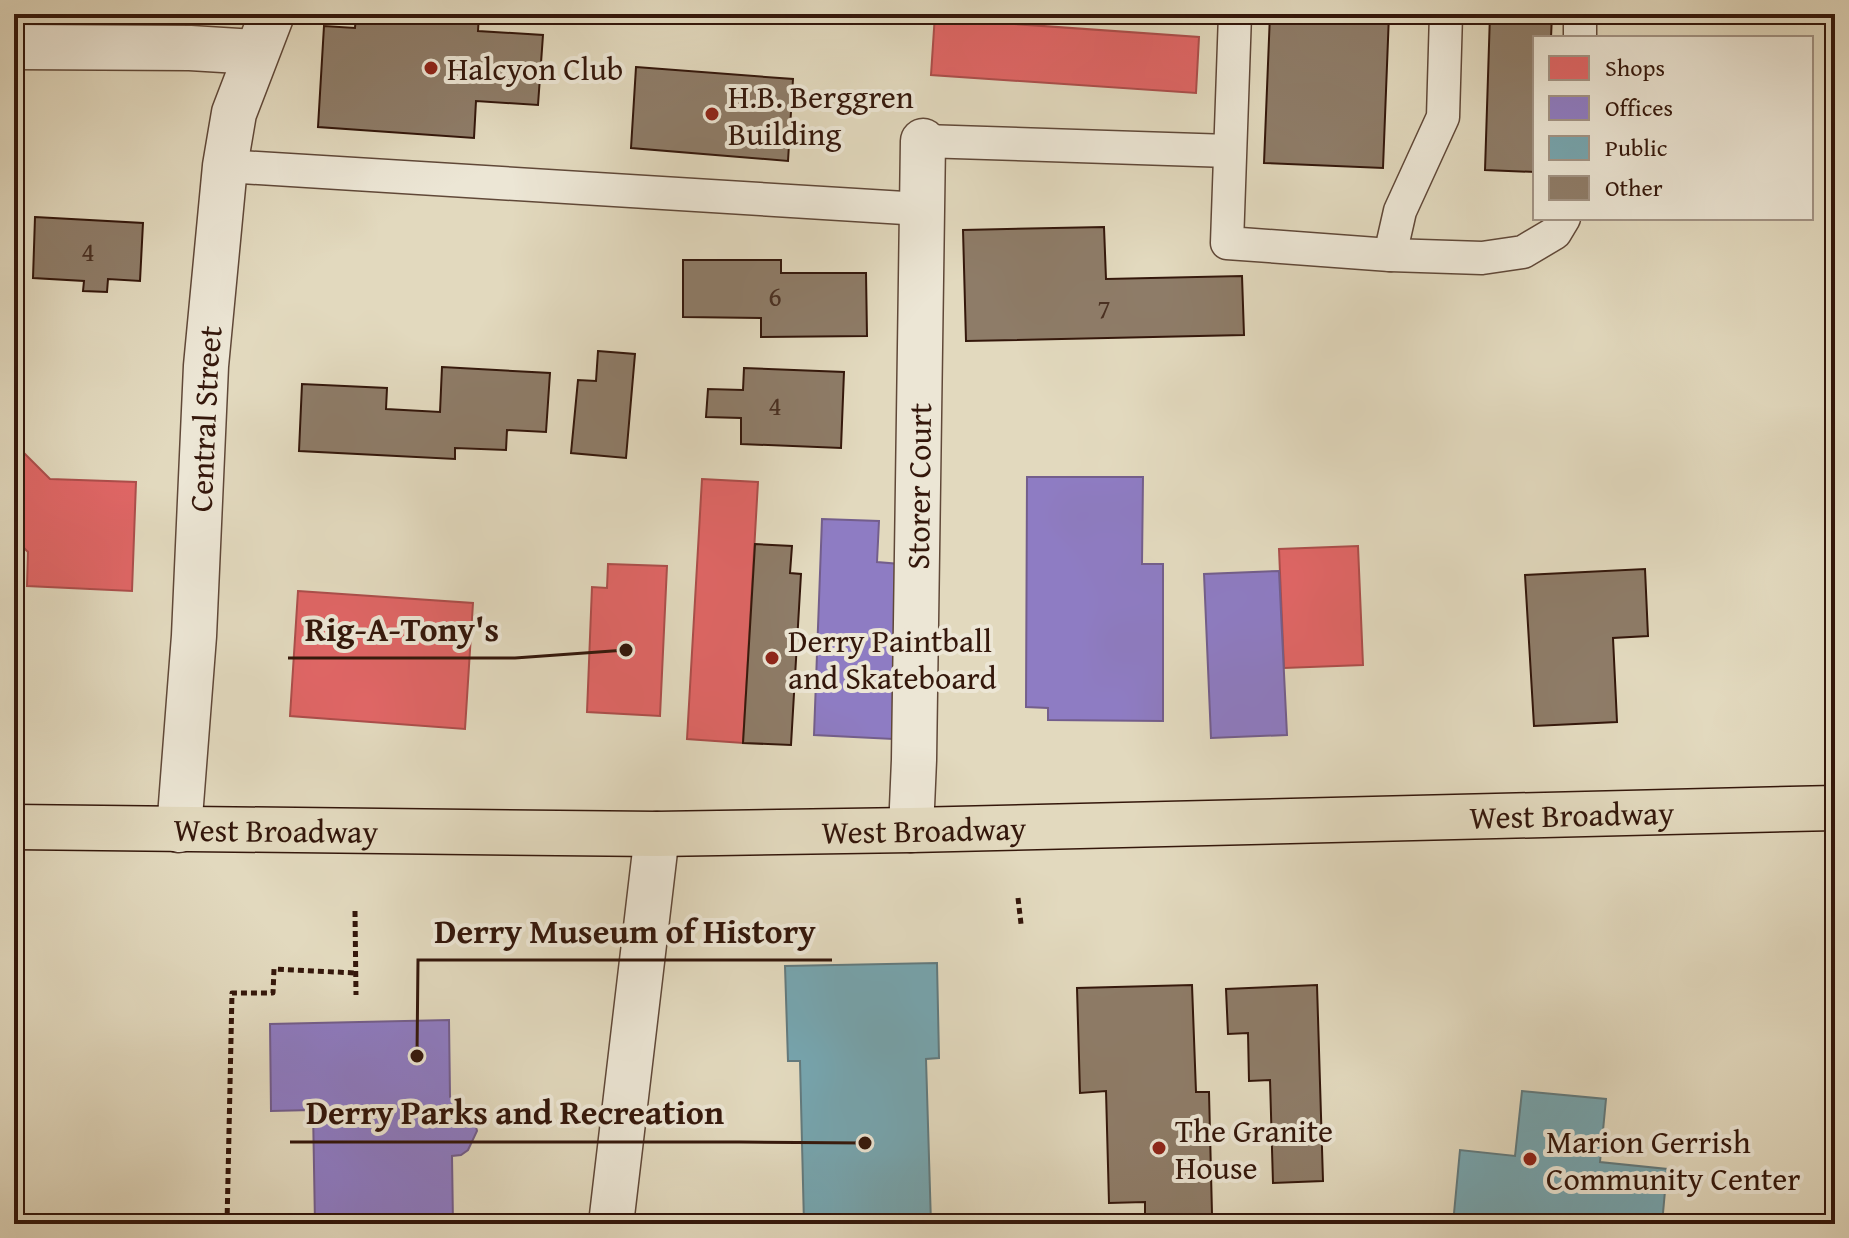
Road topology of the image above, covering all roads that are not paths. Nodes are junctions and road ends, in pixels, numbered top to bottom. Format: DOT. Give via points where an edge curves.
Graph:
graph roads {
  1 [pos="1235,14"];
  2 [pos="1446,14"];
  3 [pos="1580,14"];
  4 [pos="264,33"];
  5 [pos="1580,36"];
  6 [pos="14,47"];
  7 [pos="923,141"];
  8 [pos="1229,151"];
  9 [pos="225,166"];
  10 [pos="921,209"];
  11 [pos="1563,220"];
  12 [pos="1390,255"];
  13 [pos="1835,808"];
  14 [pos="14,827"];
  15 [pos="179,830"];
  16 [pos="911,830"];
  17 [pos="657,834"];
  18 [pos="611,1224"];
  1 -- 8 [label="lane"];
  2 -- 12 [label="lane" via="1443,117 1400,211"];
  3 -- 5 [label="lane"];
  4 -- 6 [label="street" via="190,48"];
  4 -- 9 [label="street, Central Street" via="234,113"];
  7 -- 8 [label="lane"];
  7 -- 10 [label="street, Storer Court"];
  8 -- 12 [label="lane" via="1227,243"];
  9 -- 10 [label="lane"];
  9 -- 15 [label="street, Central Street" via="206,366"];
  10 -- 16 [label="street, Storer Court"];
  11 -- 12 [label="lane" via="1555,233 1523,252 1482,258"];
  13 -- 16 [label="main road, West Broadway"];
  14 -- 15 [label="main road, West Broadway"];
  15 -- 17 [label="main road, West Broadway"];
  16 -- 17 [label="main road, West Broadway"];
  17 -- 18 [label="street"];
}
